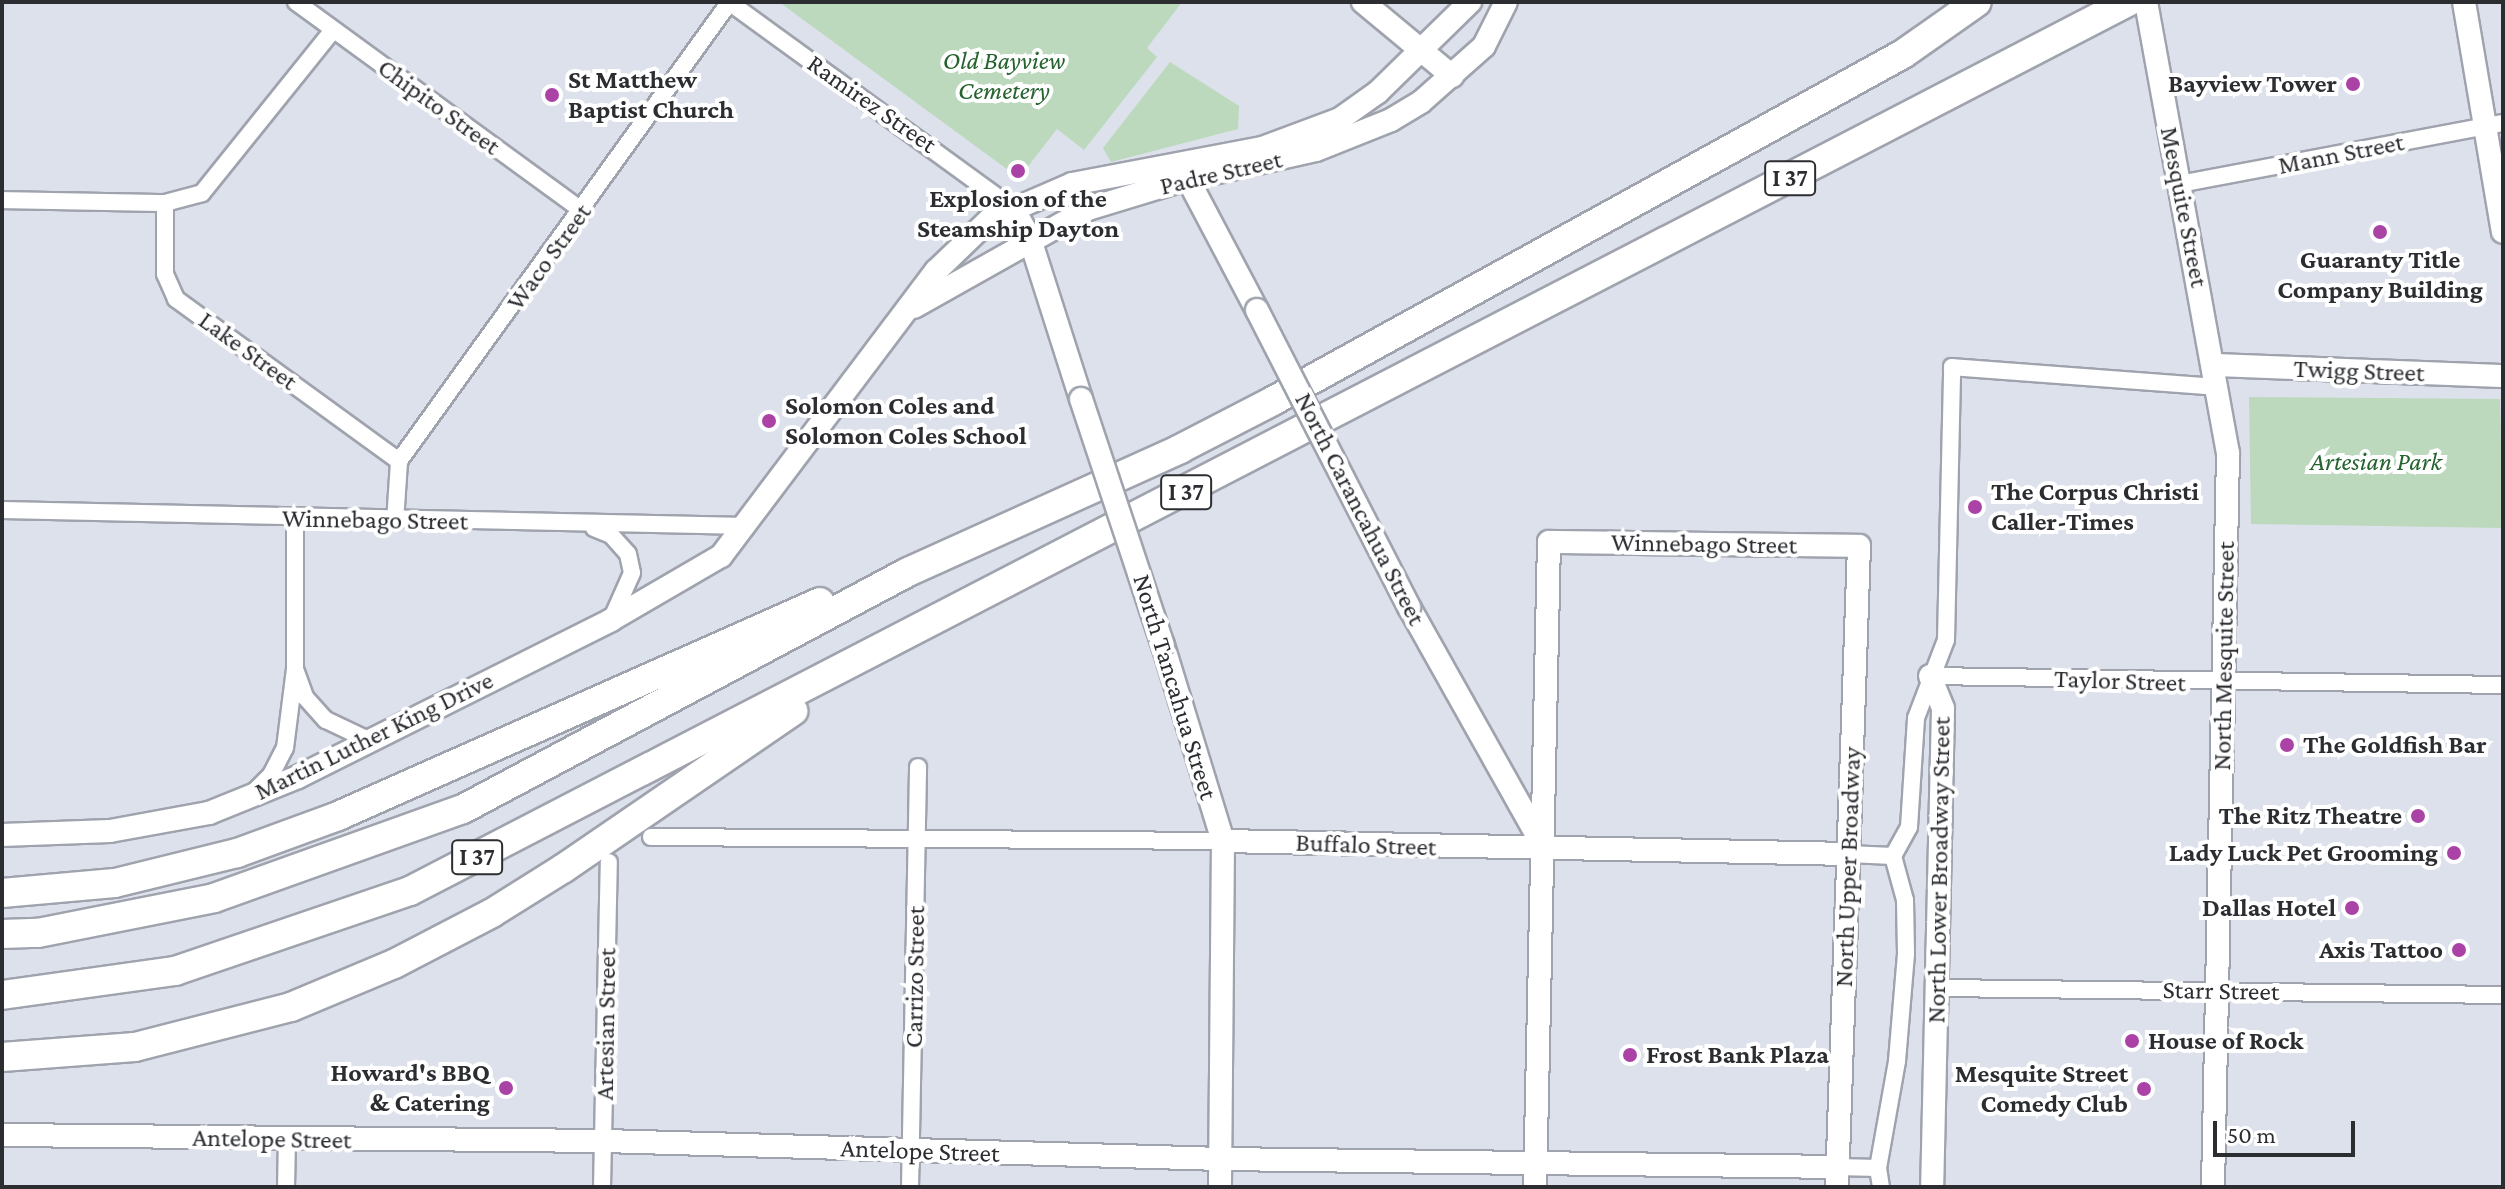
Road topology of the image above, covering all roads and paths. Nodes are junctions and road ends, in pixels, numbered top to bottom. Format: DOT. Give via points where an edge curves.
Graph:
graph roads {
  1 [pos="296,2"];
  2 [pos="1363,2"];
  3 [pos="1470,2"];
  4 [pos="1506,2"];
  5 [pos="1977,2"];
  6 [pos="2128,2"];
  7 [pos="2146,2"];
  8 [pos="2464,2"];
  9 [pos="729,3"];
  10 [pos="333,30"];
  11 [pos="1423,47"];
  12 [pos="1452,76"];
  13 [pos="2494,125"];
  14 [pos="1184,172"];
  15 [pos="2180,184"];
  16 [pos="2,200"];
  17 [pos="165,203"];
  18 [pos="1013,208"];
  19 [pos="583,211"];
  20 [pos="2503,232"];
  21 [pos="1030,239"];
  22 [pos="906,312"];
  23 [pos="2216,376"];
  24 [pos="2503,376"];
  25 [pos="399,461"];
  26 [pos="2,510"];
  27 [pos="295,519"];
  28 [pos="395,522"];
  29 [pos="585,524"];
  30 [pos="747,526"];
  31 [pos="1859,546"];
  32 [pos="721,556"];
  33 [pos="908,572"];
  34 [pos="958,608"];
  35 [pos="611,620"];
  36 [pos="295,669"];
  37 [pos="1930,676"];
  38 [pos="2224,684"];
  39 [pos="2503,685"];
  40 [pos="370,741"];
  41 [pos="918,767"];
  42 [pos="248,797"];
  43 [pos="2,835"];
  44 [pos="918,836"];
  45 [pos="651,837"];
  46 [pos="1223,841"];
  47 [pos="1546,850"];
  48 [pos="1848,854"];
  49 [pos="1893,856"];
  50 [pos="609,862"];
  51 [pos="2,893"];
  52 [pos="2,934"];
  53 [pos="1939,988"];
  54 [pos="2217,991"];
  55 [pos="2,995"];
  56 [pos="2503,995"];
  57 [pos="2,1057"];
  58 [pos="2,1135"];
  59 [pos="287,1139"];
  60 [pos="604,1141"];
  61 [pos="911,1151"];
  62 [pos="1220,1159"];
  63 [pos="1535,1164"];
  64 [pos="1878,1168"];
  65 [pos="1837,1177"];
  66 [pos="286,1187"];
  67 [pos="602,1187"];
  68 [pos="910,1187"];
  69 [pos="1220,1187"];
  70 [pos="1535,1187"];
  71 [pos="1881,1187"];
  72 [pos="1932,1187"];
  73 [pos="2213,1187"];
  1 -- 10 [label="street, Chipito Street"];
  2 -- 11 [label="street"];
  3 -- 11 [label="street, Padre Street"];
  4 -- 12 [label="street, Padre Street" via="1484,46"];
  5 -- 33 [label="highway, I 37" via="1903,54 1271,402"];
  6 -- 34 [label="highway, I 37"];
  7 -- 15 [label="street, Mesquite Street"];
  8 -- 13 [label="street"];
  9 -- 18 [label="street, Ramirez Street"];
  9 -- 19 [label="street, Waco Street"];
  10 -- 17 [label="street" via="202,193"];
  10 -- 19 [label="street, Chipito Street"];
  11 -- 12 [label="street"];
  11 -- 14 [label="street, Padre Street" via="1378,92 1340,119"];
  12 -- 14 [label="street, Padre Street" via="1401,114 1352,136 1273,162"];
  13 -- 15 [label="street, Mann Street"];
  13 -- 20 [label="street"];
  14 -- 18 [label="street, Padre Street" via="1072,184"];
  14 -- 21 [label="street, Padre Street" via="1088,209"];
  14 -- 47 [label="street, North Carancahua Street, bridge" via="1409,607"];
  15 -- 23 [label="street, Mesquite Street"];
  16 -- 17 [label="street"];
  17 -- 25 [label="street, Lake Street" via="165,274 176,299"];
  18 -- 21 [label="street, North Tancahua Street"];
  18 -- 22 [label="street, Padre Street" via="961,243"];
  19 -- 25 [label="street, Waco Street"];
  21 -- 22 [label="street, Padre Street"];
  21 -- 46 [label="street, North Tancahua Street, bridge"];
  22 -- 30 [label="street, Padre Street"];
  23 -- 24 [label="street, Twigg Street"];
  23 -- 37 [label="street, Twigg Street" via="1952,367 1946,640"];
  23 -- 38 [label="street, North Mesquite Street" via="2228,453"];
  25 -- 28 [label="street"];
  26 -- 27 [label="street, Winnebago Street"];
  27 -- 28 [label="street, Winnebago Street"];
  27 -- 36 [label="street"];
  28 -- 29 [label="street, Winnebago Street"];
  29 -- 30 [label="street, Winnebago Street"];
  29 -- 35 [label="street" via="611,535 628,554 632,573"];
  30 -- 32 [label="street, Padre Street"];
  31 -- 47 [label="street, Winnebago Street" via="1549,542"];
  31 -- 48 [label="street, North Upper Broadway"];
  32 -- 35 [label="street, Martin Luther King Drive"];
  33 -- 51 [label="highway" via="812,604 338,816 237,853 115,883"];
  33 -- 52 [label="highway, I 37" via="463,809 401,835 214,898 38,933"];
  34 -- 55 [label="highway, I 37" via="410,891 175,971"];
  34 -- 57 [label="highway" via="745,741 564,868 394,964 291,1007 135,1047"];
  35 -- 40 [label="street, Martin Luther King Drive"];
  36 -- 40 [label="street" via="305,697 326,720"];
  36 -- 42 [label="street" via="285,748 271,775"];
  37 -- 38 [label="street, Taylor Street"];
  37 -- 49 [label="street" via="1916,718 1909,827"];
  37 -- 53 [label="street, North Lower Broadway Street" via="1943,709"];
  38 -- 39 [label="street, Taylor Street"];
  38 -- 54 [label="street, North Mesquite Street"];
  40 -- 42 [label="street, Martin Luther King Drive"];
  41 -- 44 [label="street, Carrizo Street"];
  42 -- 43 [label="street, Martin Luther King Drive" via="209,813 110,831"];
  44 -- 45 [label="street, Buffalo Street"];
  44 -- 46 [label="street, Buffalo Street"];
  44 -- 61 [label="street, Carrizo Street"];
  46 -- 47 [label="street, Buffalo Street"];
  46 -- 62 [label="street, North Tancahua Street"];
  47 -- 48 [label="street, Buffalo Street"];
  47 -- 63 [label="street"];
  48 -- 49 [label="street, Buffalo Street"];
  48 -- 65 [label="street, North Upper Broadway"];
  49 -- 64 [label="street" via="1905,900 1906,953 1897,1061"];
  50 -- 60 [label="street, Artesian Street"];
  53 -- 54 [label="street, Starr Street"];
  53 -- 72 [label="street, North Lower Broadway Street"];
  54 -- 56 [label="street, Starr Street"];
  54 -- 73 [label="street, North Mesquite Street"];
  58 -- 59 [label="street, Antelope Street"];
  59 -- 60 [label="street, Antelope Street"];
  59 -- 66 [label="street"];
  60 -- 61 [label="street, Antelope Street"];
  60 -- 67 [label="street, Artesian Street"];
  61 -- 62 [label="street, Antelope Street"];
  61 -- 68 [label="street, Carrizo Street"];
  62 -- 63 [label="street, Antelope Street"];
  62 -- 69 [label="street, North Tancahua Street"];
  63 -- 65 [label="street, Antelope Street"];
  63 -- 70 [label="street"];
  64 -- 65 [label="street"];
  64 -- 71 [label="street"];
}
